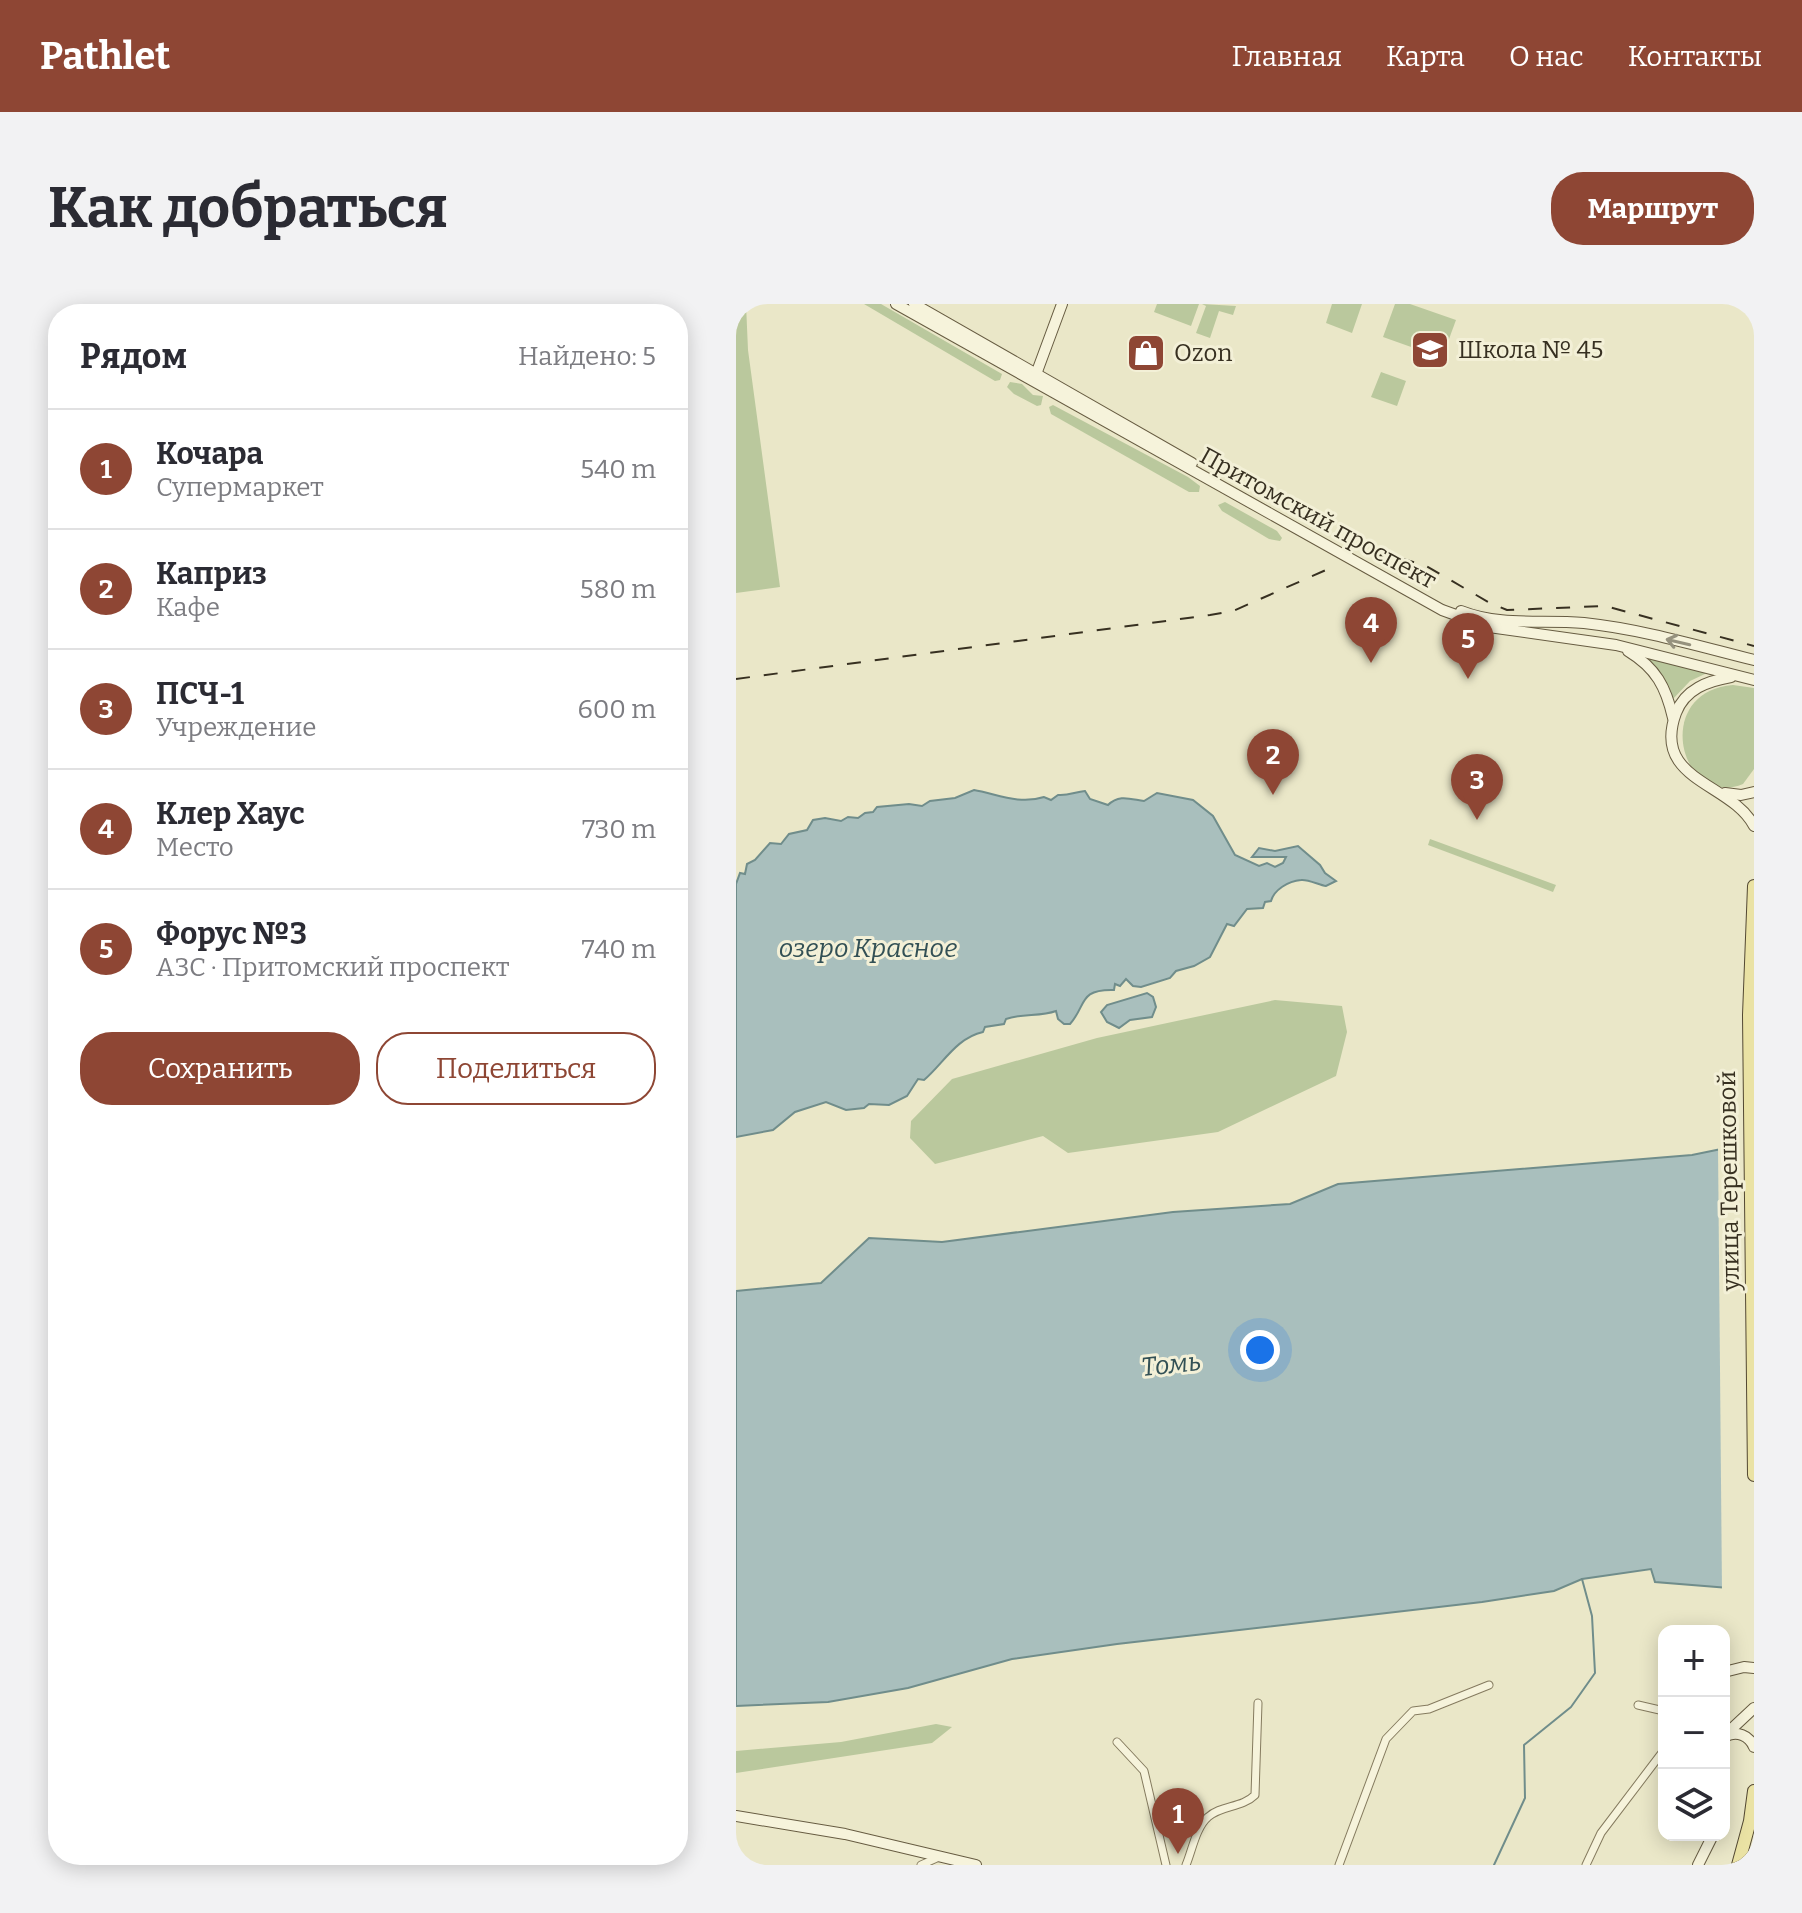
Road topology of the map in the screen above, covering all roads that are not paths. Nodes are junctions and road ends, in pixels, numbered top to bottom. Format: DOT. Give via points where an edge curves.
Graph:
graph roads {
  1 [pos="896,304"];
  2 [pos="914,304"];
  3 [pos="1062,304"];
  4 [pos="1035,377"];
  5 [pos="1580,623"];
  6 [pos="1574,639"];
  7 [pos="1616,645"];
  8 [pos="1754,660"];
  9 [pos="1737,676"];
  10 [pos="1754,680"];
  11 [pos="1674,720"];
  12 [pos="1708,787"];
  13 [pos="1754,792"];
  14 [pos="1754,826"];
  15 [pos="1754,886"];
  16 [pos="1754,1475"];
  17 [pos="1754,1668"];
  18 [pos="1730,1670"];
  19 [pos="1489,1685"];
  20 [pos="1258,1703"];
  21 [pos="1638,1705"];
  22 [pos="1754,1708"];
  23 [pos="1658,1710"];
  24 [pos="1730,1730"];
  25 [pos="1730,1734"];
  26 [pos="1117,1742"];
  27 [pos="1754,1747"];
  28 [pos="1658,1758"];
  29 [pos="1754,1791"];
  30 [pos="736,1816"];
  31 [pos="1754,1837"];
  32 [pos="1707,1841"];
  33 [pos="941,1856"];
  34 [pos="921,1865"];
  35 [pos="976,1865"];
  36 [pos="1166,1865"];
  37 [pos="1186,1865"];
  38 [pos="1339,1865"];
  39 [pos="1586,1865"];
  40 [pos="1698,1865"];
  41 [pos="1738,1865"];
  42 [pos="1746,1865"];
  1 -- 4 [label="main road, Притомский проспект"];
  2 -- 4 [label="main road, Притомский проспект"];
  3 -- 4 [label="main road"];
  4 -- 5 [label="main road, Притомский проспект" via="1446,605 1508,622"];
  4 -- 6 [label="main road, Притомский проспект" via="1442,610 1489,627"];
  5 -- 6 [label="main road" via="1569,629"];
  8 -- 5 [label="main road, Притомский проспект, one-way"];
  6 -- 7 [label="main road, Притомский проспект"];
  7 -- 9 [label="main road, Притомский проспект"];
  7 -- 11 [label="main road" via="1656,674"];
  9 -- 10 [label="main road, Притомский проспект"];
  9 -- 11 [label="main road" via="1692,691"];
  11 -- 12 [label="main road" via="1679,762"];
  12 -- 13 [label="main road" via="1733,795"];
  12 -- 14 [label="main road" via="1740,806"];
  15 -- 16 [label="main road, улица Терешковой" via="1749,1015"];
  17 -- 18 [label="main road"];
  19 -- 38 [label="street" via="1413,1711 1386,1739"];
  20 -- 37 [label="street" via="1255,1795 1210,1814"];
  21 -- 23 [label="street"];
  22 -- 24 [label="main road"];
  25 -- 27 [label="main road" via="1744,1736"];
  26 -- 36 [label="street" via="1144,1771"];
  28 -- 39 [label="street" via="1601,1833"];
  29 -- 41 [label="main road"];
  30 -- 33 [label="main road" via="799,1824"];
  31 -- 42 [label="main road"];
  32 -- 40 [label="main road"];
  33 -- 34 [label="street"];
  33 -- 35 [label="main road"];
}
